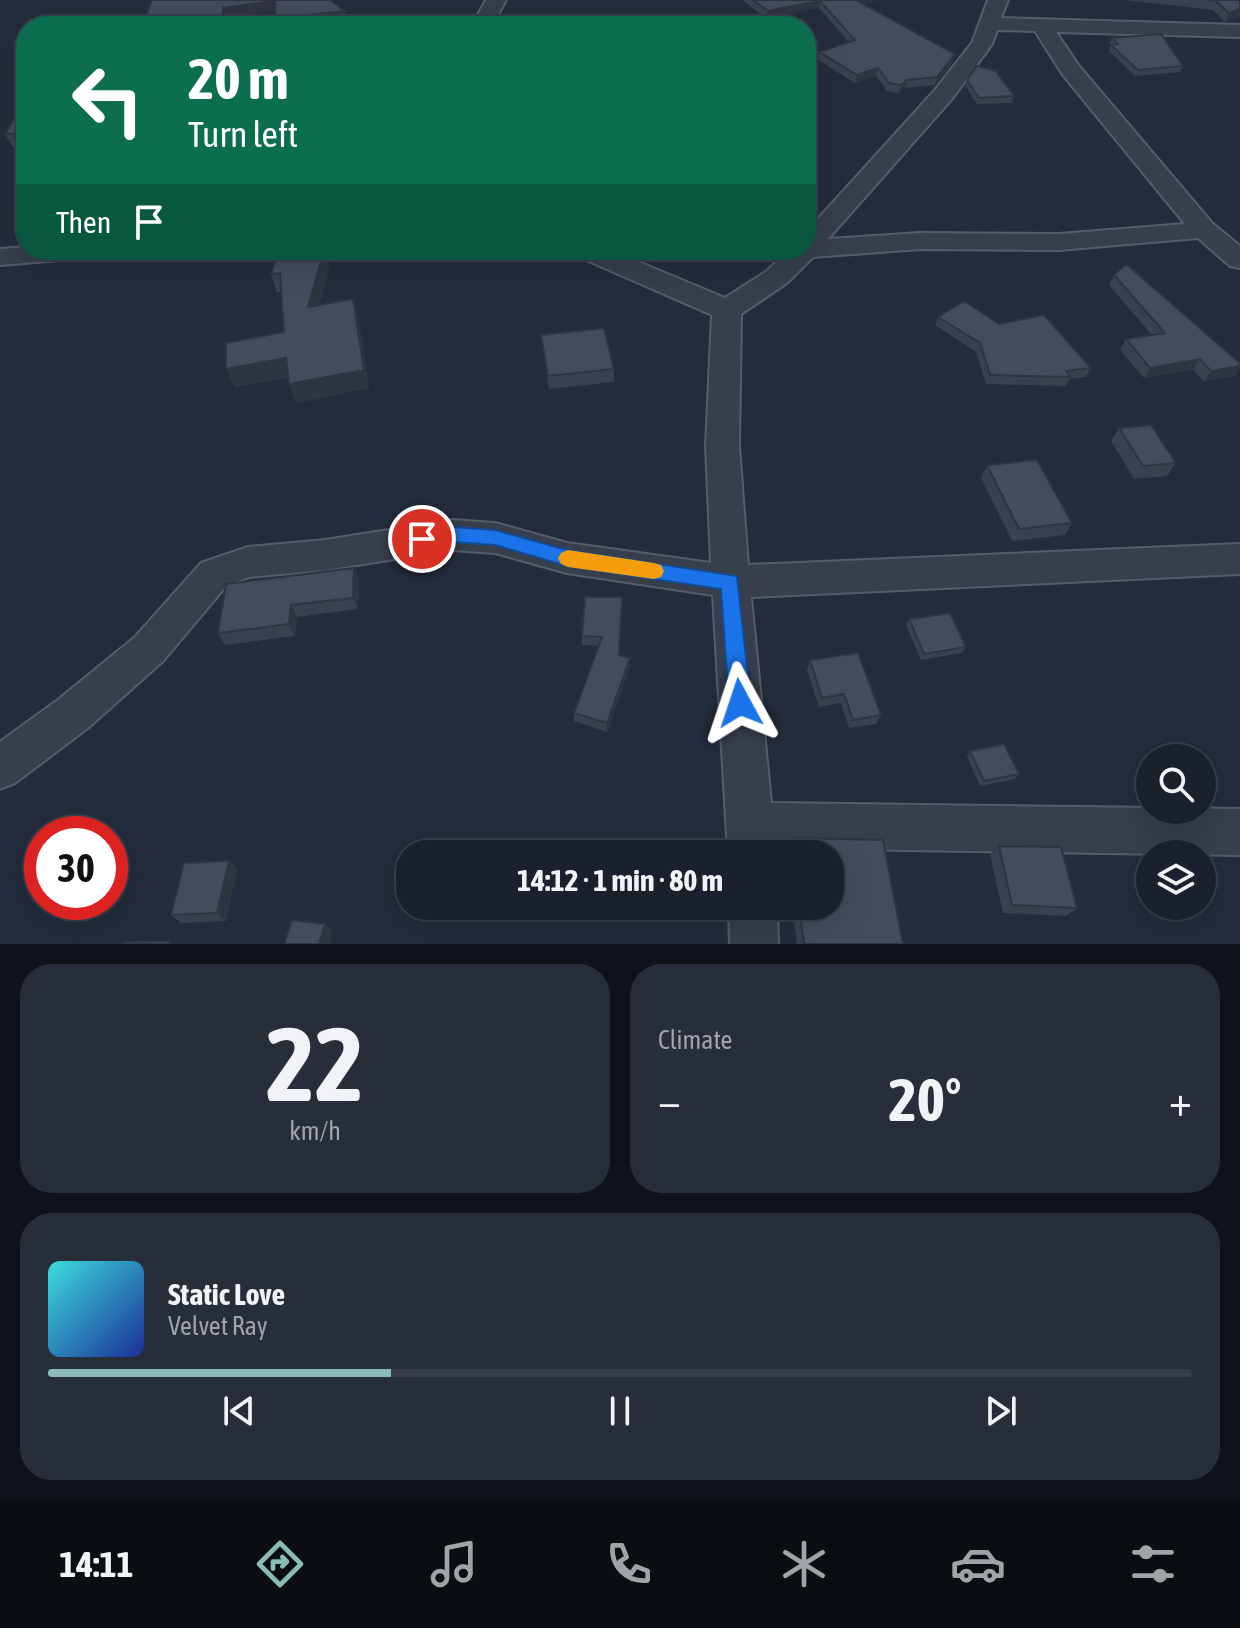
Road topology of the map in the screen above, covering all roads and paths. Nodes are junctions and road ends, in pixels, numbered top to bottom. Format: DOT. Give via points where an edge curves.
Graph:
graph roads {
  1 [pos="998,0"];
  2 [pos="990,24"];
  3 [pos="1041,25"];
  4 [pos="1240,31"];
  5 [pos="816,237"];
  6 [pos="1226,244"];
  7 [pos="816,248"];
  8 [pos="610,260"];
  9 [pos="794,260"];
  10 [pos="727,310"];
  11 [pos="1240,559"];
  12 [pos="730,582"];
  13 [pos="0,768"];
  14 [pos="1240,832"];
  15 [pos="751,839"];
  16 [pos="753,920"];
  17 [pos="754,944"];
  1 -- 2 [label="street"];
  2 -- 3 [label="street"];
  2 -- 5 [label="street" via="982,44 943,95"];
  3 -- 4 [label="street"];
  3 -- 6 [label="street" via="1071,70"];
  6 -- 7 [label="street" via="920,241"];
  8 -- 10 [label="street"];
  9 -- 10 [label="street"];
  10 -- 12 [label="street" via="722,443"];
  11 -- 12 [label="street"];
  12 -- 13 [label="street" via="567,558 495,538 452,535 248,562 214,574 149,649"];
  12 -- 15 [label="street"];
  14 -- 15 [label="street"];
  16 -- 17 [label="street"];
}
